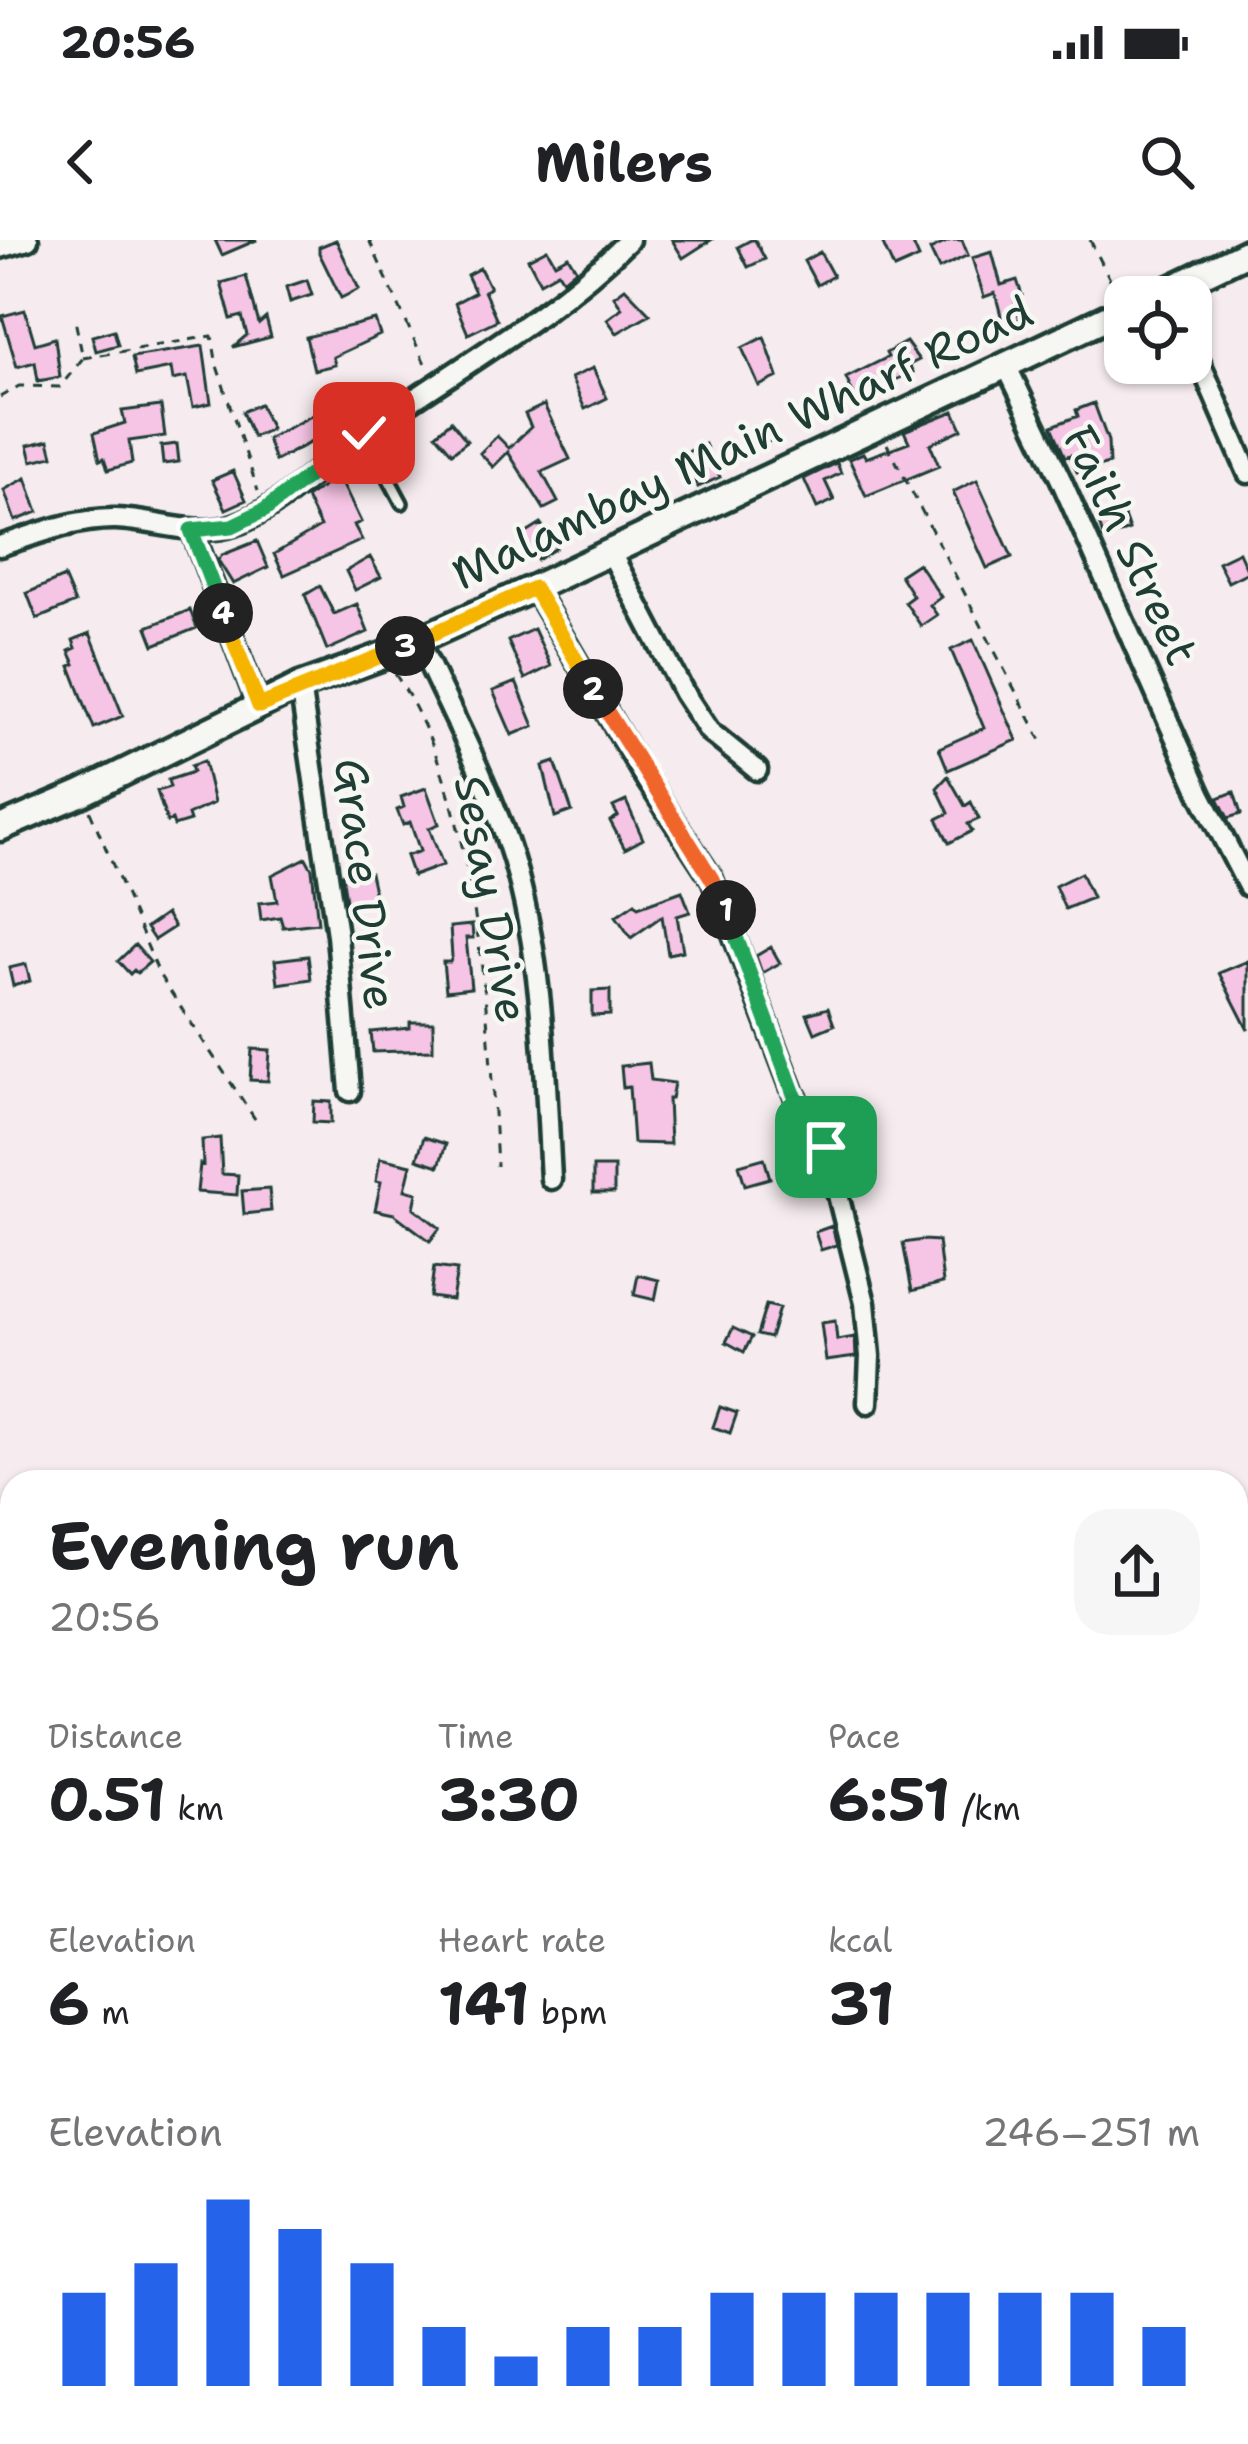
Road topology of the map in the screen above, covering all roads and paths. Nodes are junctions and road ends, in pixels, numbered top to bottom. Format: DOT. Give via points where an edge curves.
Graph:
graph roads {
  1 [pos="28,240"];
  2 [pos="369,240"];
  3 [pos="629,240"];
  4 [pos="1090,240"];
  5 [pos="0,248"];
  6 [pos="1248,252"];
  7 [pos="1109,276"];
  8 [pos="1201,276"];
  9 [pos="1104,310"];
  10 [pos="75,320"];
  11 [pos="83,358"];
  12 [pos="1006,365"];
  13 [pos="1209,384"];
  14 [pos="435,386"];
  15 [pos="0,397"];
  16 [pos="878,427"];
  17 [pos="364,433"];
  18 [pos="1248,473"];
  19 [pos="402,503"];
  20 [pos="265,510"];
  21 [pos="191,530"];
  22 [pos="0,546"];
  23 [pos="610,551"];
  24 [pos="534,588"];
  25 [pos="418,640"];
  26 [pos="383,656"];
  27 [pos="300,686"];
  28 [pos="259,706"];
  29 [pos="1043,744"];
  30 [pos="757,770"];
  31 [pos="82,793"];
  32 [pos="0,828"];
  33 [pos="1248,886"];
  34 [pos="350,1091"];
  35 [pos="257,1122"];
  36 [pos="497,1166"];
  37 [pos="551,1179"];
  38 [pos="868,1403"];
  1 -- 5 [label="street"];
  2 -- 14 [label="path"];
  3 -- 14 [label="street" via="559,304"];
  4 -- 7 [label="path"];
  6 -- 8 [label="street"];
  9 -- 12 [label="street, Malambay Main Wharf Road"];
  10 -- 11 [label="path"];
  11 -- 15 [label="path" via="60,387 19,386"];
  11 -- 20 [label="path" via="212,336"];
  12 -- 16 [label="street, Malambay Main Wharf Road"];
  12 -- 33 [label="street, Faith Street"];
  13 -- 18 [label="street"];
  14 -- 17 [label="street"];
  16 -- 23 [label="street, Malambay Main Wharf Road"];
  16 -- 29 [label="path"];
  17 -- 19 [label="lane"];
  17 -- 20 [label="street"];
  20 -- 21 [label="street" via="232,526"];
  21 -- 22 [label="street" via="109,519"];
  21 -- 28 [label="street"];
  23 -- 24 [label="street, Malambay Main Wharf Road"];
  23 -- 30 [label="street" via="709,731"];
  24 -- 25 [label="street, Malambay Main Wharf Road"];
  24 -- 38 [label="street" via="712,879 794,1094 826,1147 865,1303"];
  25 -- 26 [label="street, Malambay Main Wharf Road"];
  25 -- 37 [label="street" via="517,876 530,930"];
  26 -- 27 [label="street, Malambay Main Wharf Road"];
  26 -- 36 [label="path, Sesay Drive" via="429,734 460,835"];
  27 -- 28 [label="street, Malambay Main Wharf Road"];
  27 -- 34 [label="street, Grace Drive" via="337,935"];
  28 -- 31 [label="street, Malambay Main Wharf Road"];
  31 -- 32 [label="street, Malambay Main Wharf Road"];
  31 -- 35 [label="path" via="160,976"];
}
